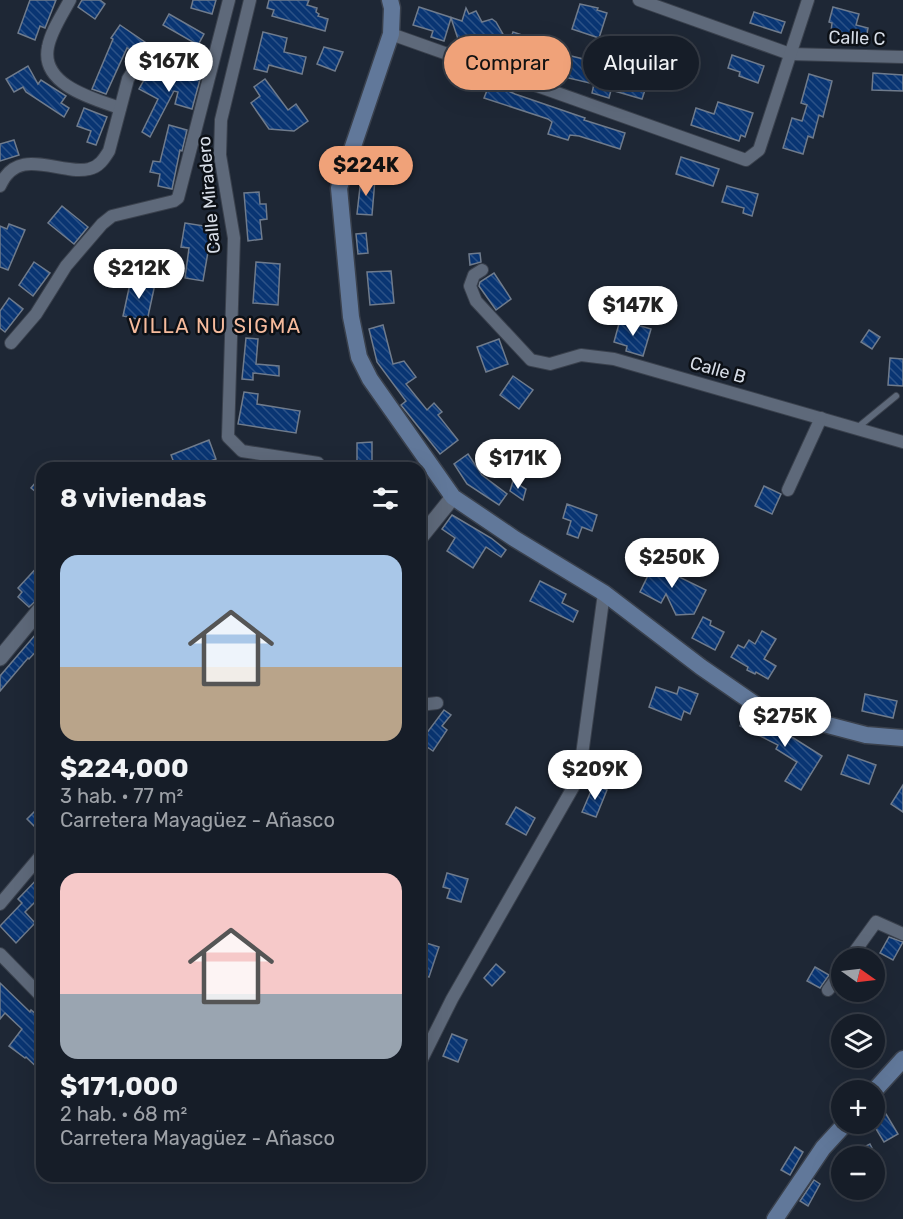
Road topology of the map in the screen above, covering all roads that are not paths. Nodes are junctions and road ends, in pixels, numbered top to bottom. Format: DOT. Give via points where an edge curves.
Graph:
graph roads {
  1 [pos="69,0"];
  2 [pos="229,0"];
  3 [pos="250,0"];
  4 [pos="390,0"];
  5 [pos="639,0"];
  6 [pos="808,0"];
  7 [pos="391,34"];
  8 [pos="790,54"];
  9 [pos="903,57"];
  10 [pos="212,62"];
  11 [pos="120,108"];
  12 [pos="0,186"];
  13 [pos="482,270"];
  14 [pos="11,343"];
  15 [pos="896,396"];
  16 [pos="821,418"];
  17 [pos="857,428"];
  18 [pos="903,442"];
  19 [pos="312,462"];
  20 [pos="788,490"];
  21 [pos="453,497"];
  22 [pos="426,531"];
  23 [pos="604,593"];
  24 [pos="36,615"];
  25 [pos="0,658"];
  26 [pos="436,703"];
  27 [pos="426,704"];
  28 [pos="903,738"];
  29 [pos="36,861"];
  30 [pos="0,904"];
  31 [pos="903,934"];
  32 [pos="857,948"];
  33 [pos="0,954"];
  34 [pos="831,986"];
  35 [pos="828,990"];
  36 [pos="36,991"];
  37 [pos="426,1051"];
  38 [pos="903,1059"];
  39 [pos="884,1080"];
  40 [pos="836,1134"];
  41 [pos="776,1219"];
  1 -- 11 [label="street" via="48,46 49,66 69,87"];
  2 -- 10 [label="street"];
  3 -- 19 [label="street, Calle Miradero" via="221,120 220,155 234,238 228,436 242,450"];
  4 -- 7 [label="main road"];
  5 -- 8 [label="street, Calle C"];
  6 -- 8 [label="street"];
  7 -- 8 [label="street" via="746,160 759,150"];
  7 -- 21 [label="main road" via="339,189 351,317 359,357 370,379"];
  8 -- 9 [label="street, Calle C"];
  10 -- 11 [label="street" via="138,67 128,79"];
  10 -- 14 [label="street" via="178,198 112,216 102,224 66,266 36,314"];
  11 -- 12 [label="street" via="109,151 98,165 81,170 36,163 9,171"];
  13 -- 16 [label="street, Calle B" via="474,275 470,286 476,301 531,360 550,364 581,355 614,359"];
  15 -- 17 [label="lane"];
  16 -- 17 [label="street, Calle B"];
  16 -- 20 [label="street"];
  17 -- 18 [label="street, Calle B"];
  21 -- 22 [label="street"];
  21 -- 23 [label="main road"];
  23 -- 28 [label="main road" via="759,707 866,735"];
  23 -- 37 [label="street" via="579,777"];
  24 -- 25 [label="street"];
  26 -- 27 [label="street"];
  29 -- 30 [label="street"];
  31 -- 32 [label="street" via="876,922"];
  33 -- 36 [label="street"];
  34 -- 35 [label="street"];
  38 -- 39 [label="main road"];
  40 -- 41 [label="main road"];
}
